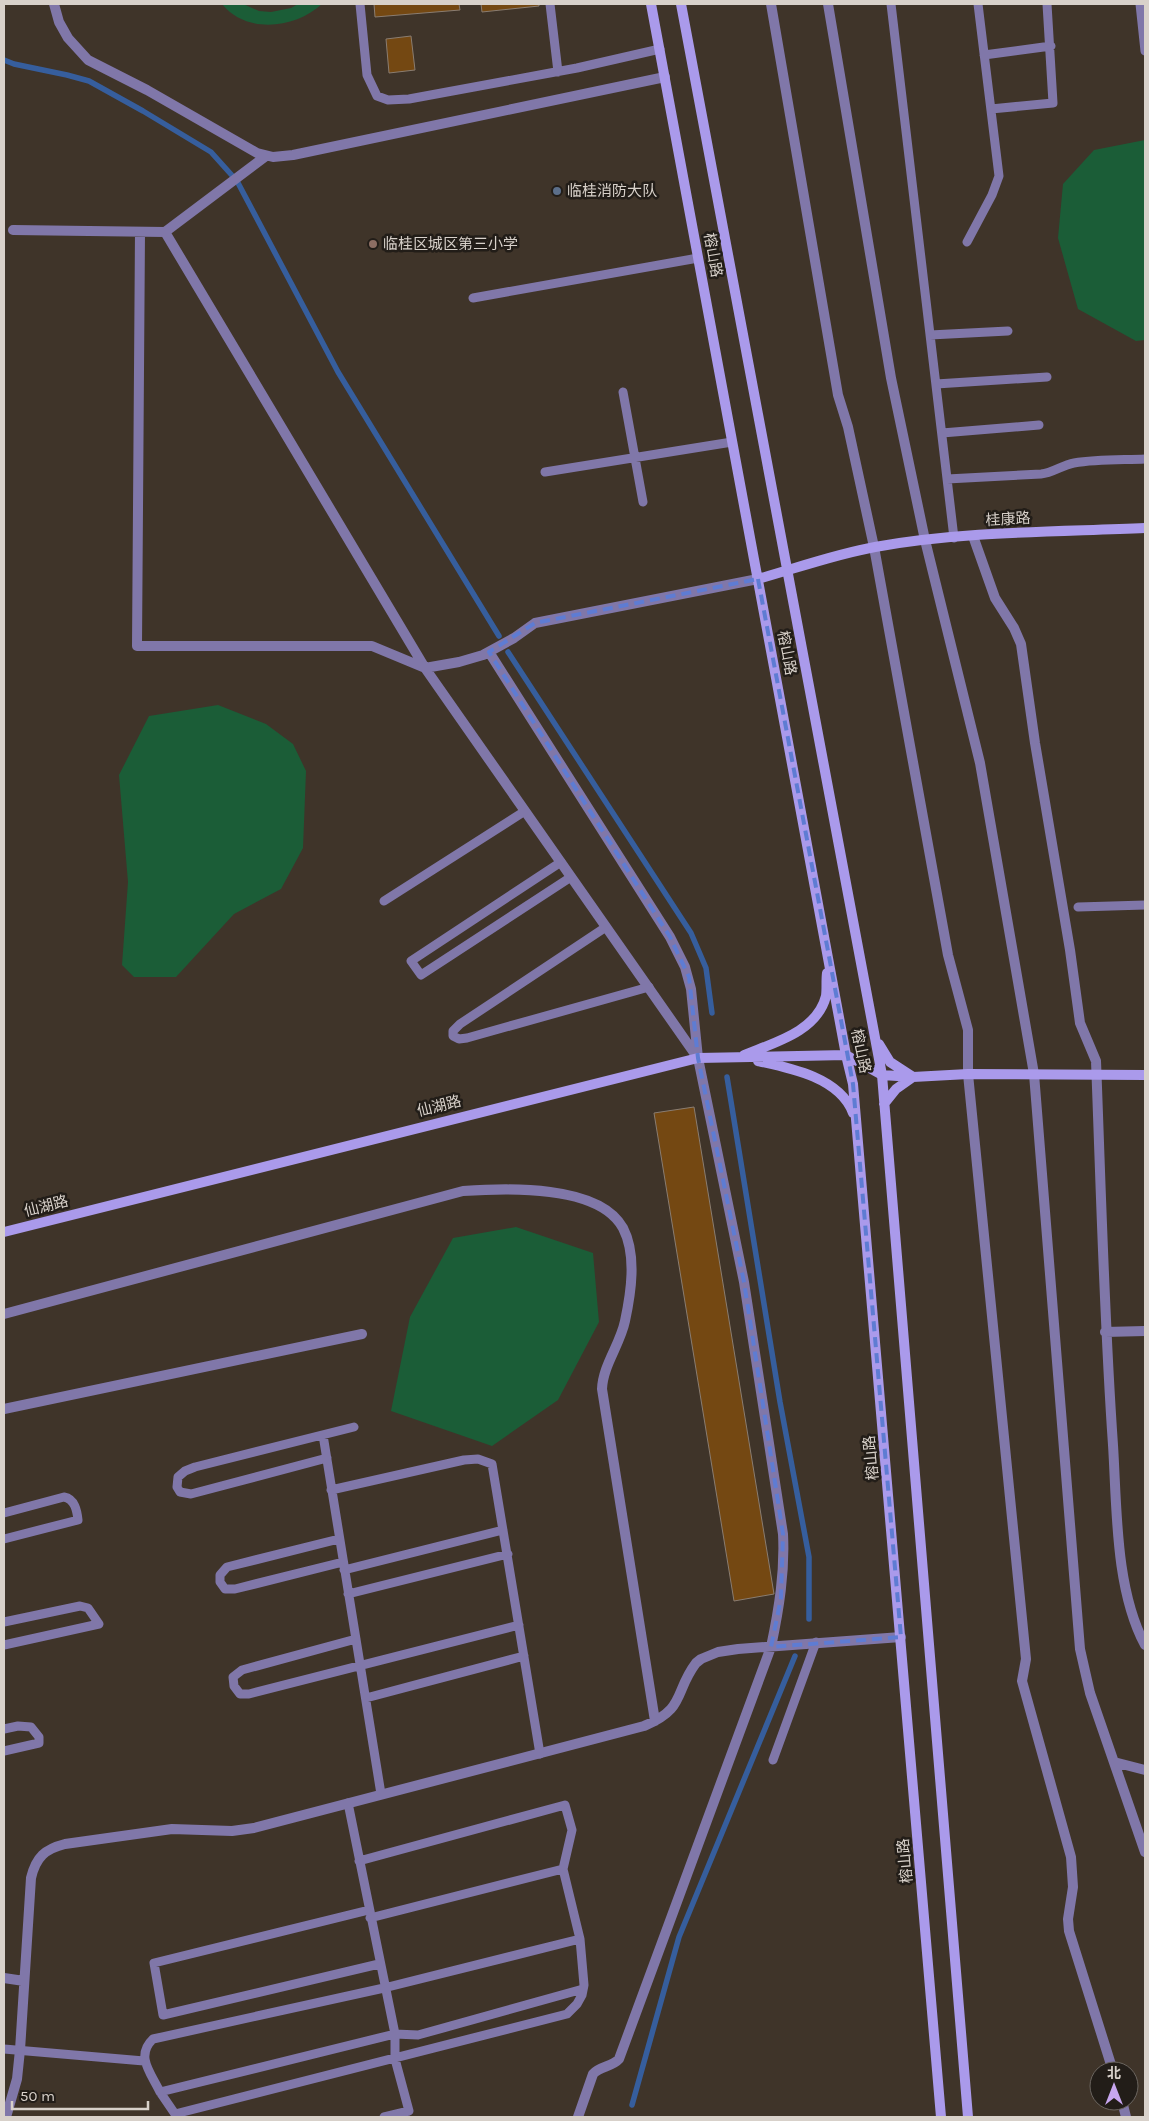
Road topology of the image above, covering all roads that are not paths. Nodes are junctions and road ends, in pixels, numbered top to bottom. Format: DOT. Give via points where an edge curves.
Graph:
graph roads {
  1 [pos="54,4"];
  2 [pos="360,4"];
  3 [pos="550,4"];
  4 [pos="651,4"];
  5 [pos="681,4"];
  6 [pos="771,4"];
  7 [pos="828,4"];
  8 [pos="891,4"];
  9 [pos="978,4"];
  10 [pos="1048,4"];
  11 [pos="1140,4"];
  12 [pos="1051,46"];
  13 [pos="660,50"];
  14 [pos="1145,51"];
  15 [pos="984,55"];
  16 [pos="558,72"];
  17 [pos="665,77"];
  18 [pos="991,109"];
  19 [pos="266,156"];
  20 [pos="13,230"];
  21 [pos="140,232"];
  22 [pos="165,232"];
  23 [pos="967,242"];
  24 [pos="698,258"];
  25 [pos="473,298"];
  26 [pos="1008,331"];
  27 [pos="930,335"];
  28 [pos="1047,377"];
  29 [pos="936,384"];
  30 [pos="623,392"];
  31 [pos="1039,425"];
  32 [pos="942,433"];
  33 [pos="732,442"];
  34 [pos="635,457"];
  35 [pos="1145,458"];
  36 [pos="545,472"];
  37 [pos="947,479"];
  38 [pos="643,502"];
  39 [pos="1145,528"];
  40 [pos="973,536"];
  41 [pos="954,538"];
  42 [pos="924,540"];
  43 [pos="874,547"];
  44 [pos="787,571"];
  45 [pos="758,579"];
  46 [pos="489,652"];
  47 [pos="425,668"];
  48 [pos="525,811"];
  49 [pos="561,862"];
  50 [pos="571,877"];
  51 [pos="384,901"];
  52 [pos="1145,905"];
  53 [pos="1078,908"];
  54 [pos="606,927"];
  55 [pos="828,954"];
  56 [pos="649,987"];
  57 [pos="875,1038"];
  58 [pos="846,1055"];
  59 [pos="738,1057"];
  60 [pos="698,1058"];
  61 [pos="968,1074"];
  62 [pos="1034,1074"];
  63 [pos="1096,1074"];
  64 [pos="882,1075"];
  65 [pos="1145,1076"];
  66 [pos="913,1077"];
  67 [pos="884,1104"];
  68 [pos="856,1122"];
  69 [pos="4,1232"];
  70 [pos="4,1314"];
  71 [pos="1145,1331"];
  72 [pos="1105,1332"];
  73 [pos="362,1334"];
  74 [pos="4,1410"];
  75 [pos="354,1427"];
  76 [pos="323,1435"];
  77 [pos="327,1458"];
  78 [pos="331,1490"];
  79 [pos="4,1513"];
  80 [pos="503,1530"];
  81 [pos="4,1539"];
  82 [pos="339,1539"];
  83 [pos="508,1554"];
  84 [pos="344,1566"];
  85 [pos="348,1594"];
  86 [pos="4,1622"];
  87 [pos="519,1625"];
  88 [pos="902,1637"];
  89 [pos="356,1639"];
  90 [pos="816,1642"];
  91 [pos="4,1645"];
  92 [pos="1145,1645"];
  93 [pos="771,1647"];
  94 [pos="524,1656"];
  95 [pos="360,1665"];
  96 [pos="366,1698"];
  97 [pos="655,1721"];
  98 [pos="4,1729"];
  99 [pos="4,1751"];
  100 [pos="540,1754"];
  101 [pos="773,1760"];
  102 [pos="1114,1762"];
  103 [pos="1145,1770"];
  104 [pos="381,1794"];
  105 [pos="348,1803"];
  106 [pos="1145,1852"];
  107 [pos="359,1861"];
  108 [pos="563,1869"];
  109 [pos="369,1914"];
  110 [pos="580,1939"];
  111 [pos="380,1964"];
  112 [pos="4,1978"];
  113 [pos="24,1981"];
  114 [pos="384,1988"];
  115 [pos="583,1989"];
  116 [pos="395,2034"];
  117 [pos="4,2049"];
  118 [pos="20,2050"];
  119 [pos="395,2059"];
  120 [pos="144,2061"];
  121 [pos="1110,2061"];
  122 [pos="160,2092"];
  123 [pos="175,2116"];
  124 [pos="6,2117"];
  125 [pos="384,2117"];
  126 [pos="578,2117"];
  127 [pos="942,2117"];
  128 [pos="968,2117"];
  1 -- 19 [label="street" via="68,38 88,60"];
  2 -- 16 [label="lane" via="367,75 373,91 381,99 409,99"];
  3 -- 16 [label="lane"];
  4 -- 13 [label="main road, 榕山路"];
  5 -- 44 [label="main road, 榕山路"];
  6 -- 43 [label="street" via="838,395"];
  7 -- 42 [label="street" via="891,378"];
  8 -- 27 [label="lane"];
  9 -- 15 [label="lane"];
  10 -- 12 [label="lane"];
  11 -- 14 [label="lane"];
  12 -- 15 [label="lane"];
  12 -- 18 [label="lane" via="1053,102"];
  13 -- 16 [label="lane"];
  13 -- 17 [label="main road, 榕山路"];
  15 -- 18 [label="lane"];
  17 -- 19 [label="street" via="293,155"];
  17 -- 24 [label="main road, 榕山路"];
  18 -- 23 [label="lane" via="999,176"];
  19 -- 22 [label="street"];
  20 -- 21 [label="street"];
  21 -- 22 [label="street"];
  21 -- 47 [label="street" via="137,646 372,646"];
  22 -- 47 [label="street"];
  24 -- 25 [label="lane"];
  24 -- 33 [label="main road, 榕山路"];
  26 -- 27 [label="lane"];
  27 -- 29 [label="lane"];
  28 -- 29 [label="lane"];
  29 -- 32 [label="lane"];
  30 -- 34 [label="lane"];
  31 -- 32 [label="lane"];
  32 -- 37 [label="lane"];
  33 -- 34 [label="lane"];
  33 -- 45 [label="main road, 榕山路"];
  34 -- 36 [label="lane"];
  34 -- 38 [label="lane"];
  35 -- 37 [label="lane" via="1072,463 1041,474"];
  37 -- 41 [label="lane"];
  39 -- 40 [label="main road, 桂康路"];
  40 -- 41 [label="main road, 桂康路"];
  40 -- 63 [label="street" via="995,598 1021,644 1080,1023 1096,1061"];
  41 -- 42 [label="main road, 桂康路"];
  42 -- 43 [label="main road, 桂康路"];
  42 -- 62 [label="street" via="980,763"];
  43 -- 44 [label="main road, 桂康路"];
  43 -- 61 [label="street" via="948,955 968,1030"];
  44 -- 45 [label="main road, 桂康路"];
  44 -- 57 [label="main road, 榕山路"];
  45 -- 46 [label="street" via="535,623"];
  45 -- 55 [label="main road, 榕山路"];
  46 -- 47 [label="street"];
  46 -- 60 [label="street" via="678,953 692,990"];
  47 -- 48 [label="street"];
  48 -- 49 [label="street"];
  48 -- 51 [label="lane"];
  49 -- 50 [label="street"];
  49 -- 50 [label="lane" via="411,961 422,975"];
  50 -- 54 [label="street"];
  52 -- 53 [label="lane"];
  54 -- 56 [label="street"];
  54 -- 56 [label="lane" via="460,1024 453,1031 453,1036 468,1038"];
  55 -- 58 [label="main road, 榕山路"];
  55 -- 59 [label="main road" via="826,996 817,1014 795,1034"];
  56 -- 60 [label="street"];
  57 -- 64 [label="main road, 榕山路"];
  57 -- 66 [label="main road" via="890,1062"];
  58 -- 59 [label="main road, 仙湖路"];
  58 -- 64 [label="main road"];
  58 -- 68 [label="main road, 榕山路" via="853,1084"];
  59 -- 60 [label="main road, 仙湖路"];
  59 -- 68 [label="main road" via="790,1068 824,1082 849,1102"];
  60 -- 69 [label="main road, 仙湖路"];
  60 -- 93 [label="street" via="744,1282 783,1534 781,1598"];
  61 -- 62 [label="main road"];
  61 -- 66 [label="main road"];
  61 -- 121 [label="street" via="1026,1659 1022,1681 1071,1857 1073,1887 1069,1931"];
  62 -- 63 [label="main road"];
  62 -- 102 [label="street" via="1080,1649 1090,1693"];
  63 -- 65 [label="main road"];
  63 -- 72 [label="street"];
  64 -- 66 [label="main road"];
  64 -- 67 [label="main road, 榕山路"];
  66 -- 67 [label="main road" via="896,1089"];
  67 -- 128 [label="main road, 榕山路"];
  68 -- 88 [label="main road, 榕山路"];
  70 -- 97 [label="street" via="463,1191 506,1188 560,1193 587,1200 610,1213 622,1227 632,1267 625,1324 602,1378 602,1389"];
  71 -- 72 [label="street"];
  72 -- 92 [label="street" via="1120,1556 1127,1597"];
  73 -- 74 [label="street"];
  75 -- 76 [label="lane"];
  76 -- 77 [label="lane"];
  76 -- 77 [label="lane" via="195,1467 178,1477 177,1488 191,1494"];
  77 -- 78 [label="lane"];
  78 -- 80 [label="lane" via="464,1460 482,1459 492,1464"];
  78 -- 82 [label="lane"];
  79 -- 81 [label="lane" via="64,1497 73,1502 78,1520"];
  80 -- 83 [label="lane"];
  80 -- 84 [label="lane"];
  82 -- 84 [label="lane"];
  82 -- 84 [label="lane" via="227,1567 220,1582 225,1589 235,1589"];
  83 -- 85 [label="lane"];
  83 -- 87 [label="lane"];
  84 -- 85 [label="lane"];
  85 -- 89 [label="lane"];
  86 -- 91 [label="lane" via="80,1606 88,1608 99,1624"];
  87 -- 94 [label="lane"];
  87 -- 95 [label="lane"];
  88 -- 90 [label="street"];
  88 -- 127 [label="main road, 榕山路"];
  89 -- 95 [label="lane"];
  89 -- 95 [label="lane" via="242,1670 236,1673 232,1682 240,1694 249,1694"];
  90 -- 93 [label="street"];
  90 -- 101 [label="lane"];
  93 -- 97 [label="street" via="718,1652 701,1659 691,1670 672,1709"];
  93 -- 126 [label="street" via="619,2059 592,2074"];
  94 -- 96 [label="lane"];
  94 -- 100 [label="lane"];
  95 -- 96 [label="lane"];
  96 -- 104 [label="lane"];
  97 -- 100 [label="street"];
  98 -- 99 [label="lane" via="31,1727 39,1737 39,1743"];
  100 -- 104 [label="street"];
  102 -- 103 [label="street"];
  102 -- 106 [label="street"];
  104 -- 105 [label="street"];
  105 -- 107 [label="lane"];
  105 -- 113 [label="street" via="254,1828 172,1829 51,1848 34,1865 31,1878"];
  107 -- 108 [label="lane" via="565,1805 572,1830"];
  107 -- 109 [label="lane"];
  108 -- 109 [label="lane"];
  108 -- 110 [label="lane"];
  109 -- 111 [label="lane"];
  109 -- 111 [label="lane" via="154,1963 164,2015"];
  110 -- 114 [label="lane"];
  110 -- 115 [label="lane"];
  111 -- 114 [label="lane"];
  112 -- 113 [label="street"];
  113 -- 118 [label="street"];
  114 -- 116 [label="lane"];
  114 -- 120 [label="lane" via="153,2038 144,2052"];
  115 -- 116 [label="lane" via="418,2035"];
  115 -- 119 [label="lane" via="577,2004 567,2014"];
  116 -- 119 [label="lane"];
  116 -- 122 [label="lane"];
  117 -- 118 [label="lane"];
  118 -- 120 [label="lane"];
  118 -- 124 [label="street"];
  119 -- 123 [label="lane"];
  119 -- 125 [label="lane" via="408,2111"];
  120 -- 122 [label="lane"];
  122 -- 123 [label="lane"];
}
